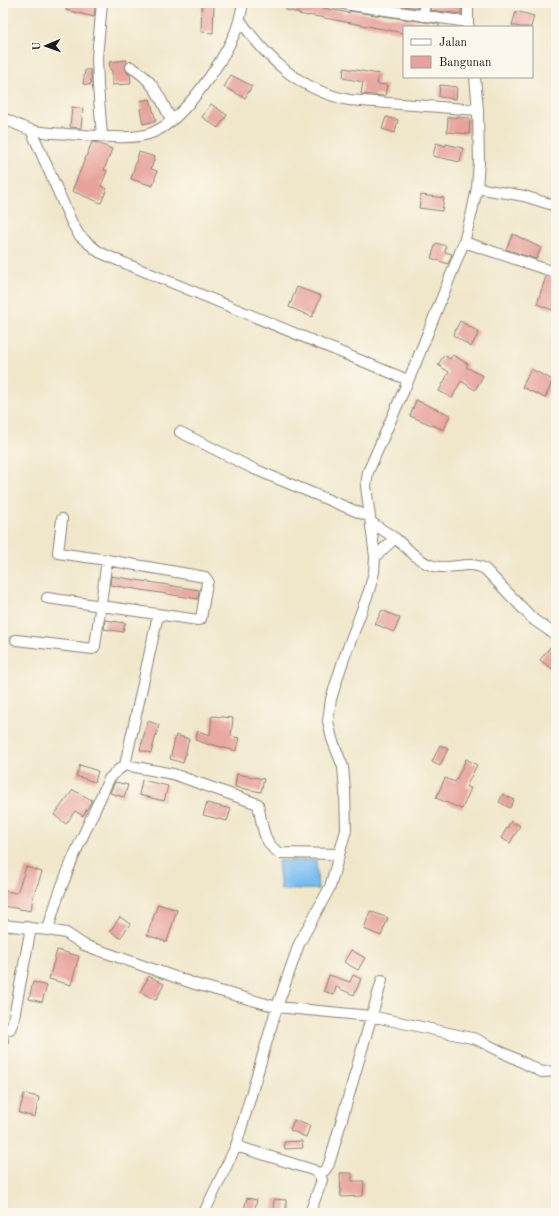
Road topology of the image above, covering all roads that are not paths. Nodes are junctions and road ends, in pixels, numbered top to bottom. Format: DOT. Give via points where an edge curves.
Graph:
graph roads {
  1 [pos="102,3"];
  2 [pos="243,3"];
  3 [pos="425,3"];
  4 [pos="468,3"];
  5 [pos="344,4"];
  6 [pos="387,6"];
  7 [pos="423,16"];
  8 [pos="240,20"];
  9 [pos="468,25"];
  10 [pos="131,67"];
  11 [pos="475,78"];
  12 [pos="478,110"];
  13 [pos="3,118"];
  14 [pos="171,120"];
  15 [pos="31,130"];
  16 [pos="102,136"];
  17 [pos="477,188"];
  18 [pos="556,206"];
  19 [pos="464,242"];
  20 [pos="554,272"];
  21 [pos="408,380"];
  22 [pos="180,432"];
  23 [pos="62,519"];
  24 [pos="370,520"];
  25 [pos="395,538"];
  26 [pos="375,557"];
  27 [pos="107,560"];
  28 [pos="47,598"];
  29 [pos="100,606"];
  30 [pos="158,615"];
  31 [pos="556,634"];
  32 [pos="16,640"];
  33 [pos="125,765"];
  34 [pos="339,854"];
  35 [pos="3,925"];
  36 [pos="27,927"];
  37 [pos="48,930"];
  38 [pos="382,980"];
  39 [pos="277,1007"];
  40 [pos="371,1016"];
  41 [pos="3,1030"];
  42 [pos="556,1071"];
  43 [pos="236,1146"];
  44 [pos="319,1174"];
  45 [pos="204,1213"];
  46 [pos="310,1213"];
  1 -- 16 [label="street" via="97,57"];
  2 -- 8 [label="street"];
  3 -- 7 [label="street"];
  4 -- 9 [label="street"];
  5 -- 6 [label="street"];
  6 -- 7 [label="street"];
  7 -- 9 [label="street" via="461,21"];
  8 -- 12 [label="street" via="258,45 287,72 331,96 356,101"];
  8 -- 14 [label="street" via="216,67 184,108"];
  10 -- 14 [label="street" via="152,84"];
  11 -- 12 [label="street"];
  12 -- 17 [label="street"];
  13 -- 15 [label="street"];
  14 -- 16 [label="street" via="156,131 140,136"];
  15 -- 16 [label="street"];
  15 -- 21 [label="street" via="72,223 79,235 99,252"];
  17 -- 18 [label="street" via="524,196"];
  17 -- 19 [label="street"];
  19 -- 20 [label="street"];
  19 -- 21 [label="street"];
  21 -- 24 [label="street" via="368,472 366,486"];
  22 -- 24 [label="street" via="254,469"];
  23 -- 27 [label="street" via="58,553"];
  24 -- 25 [label="street"];
  24 -- 26 [label="street"];
  25 -- 26 [label="street"];
  25 -- 31 [label="street" via="424,562 435,567 475,565 485,569 534,620"];
  26 -- 34 [label="street" via="372,581 331,699 328,721 343,767 345,790 346,830"];
  27 -- 29 [label="street"];
  27 -- 30 [label="street" via="202,576 207,579 201,619"];
  28 -- 29 [label="street"];
  29 -- 30 [label="street"];
  29 -- 32 [label="street" via="93,649"];
  30 -- 33 [label="street"];
  33 -- 34 [label="street" via="173,774 258,804 266,839 274,850 280,853"];
  33 -- 37 [label="street" via="109,779 70,866 52,912"];
  34 -- 39 [label="street" via="330,887 298,944"];
  35 -- 36 [label="street"];
  36 -- 37 [label="street"];
  36 -- 41 [label="street" via="30,933 14,1022 10,1029"];
  37 -- 39 [label="street" via="66,933 84,945 195,984"];
  38 -- 40 [label="street"];
  39 -- 40 [label="street"];
  39 -- 43 [label="street"];
  40 -- 42 [label="street" via="476,1039 542,1072"];
  40 -- 44 [label="street" via="330,1164"];
  43 -- 44 [label="street" via="314,1170"];
  43 -- 45 [label="street"];
  44 -- 46 [label="street" via="322,1180"];
}
